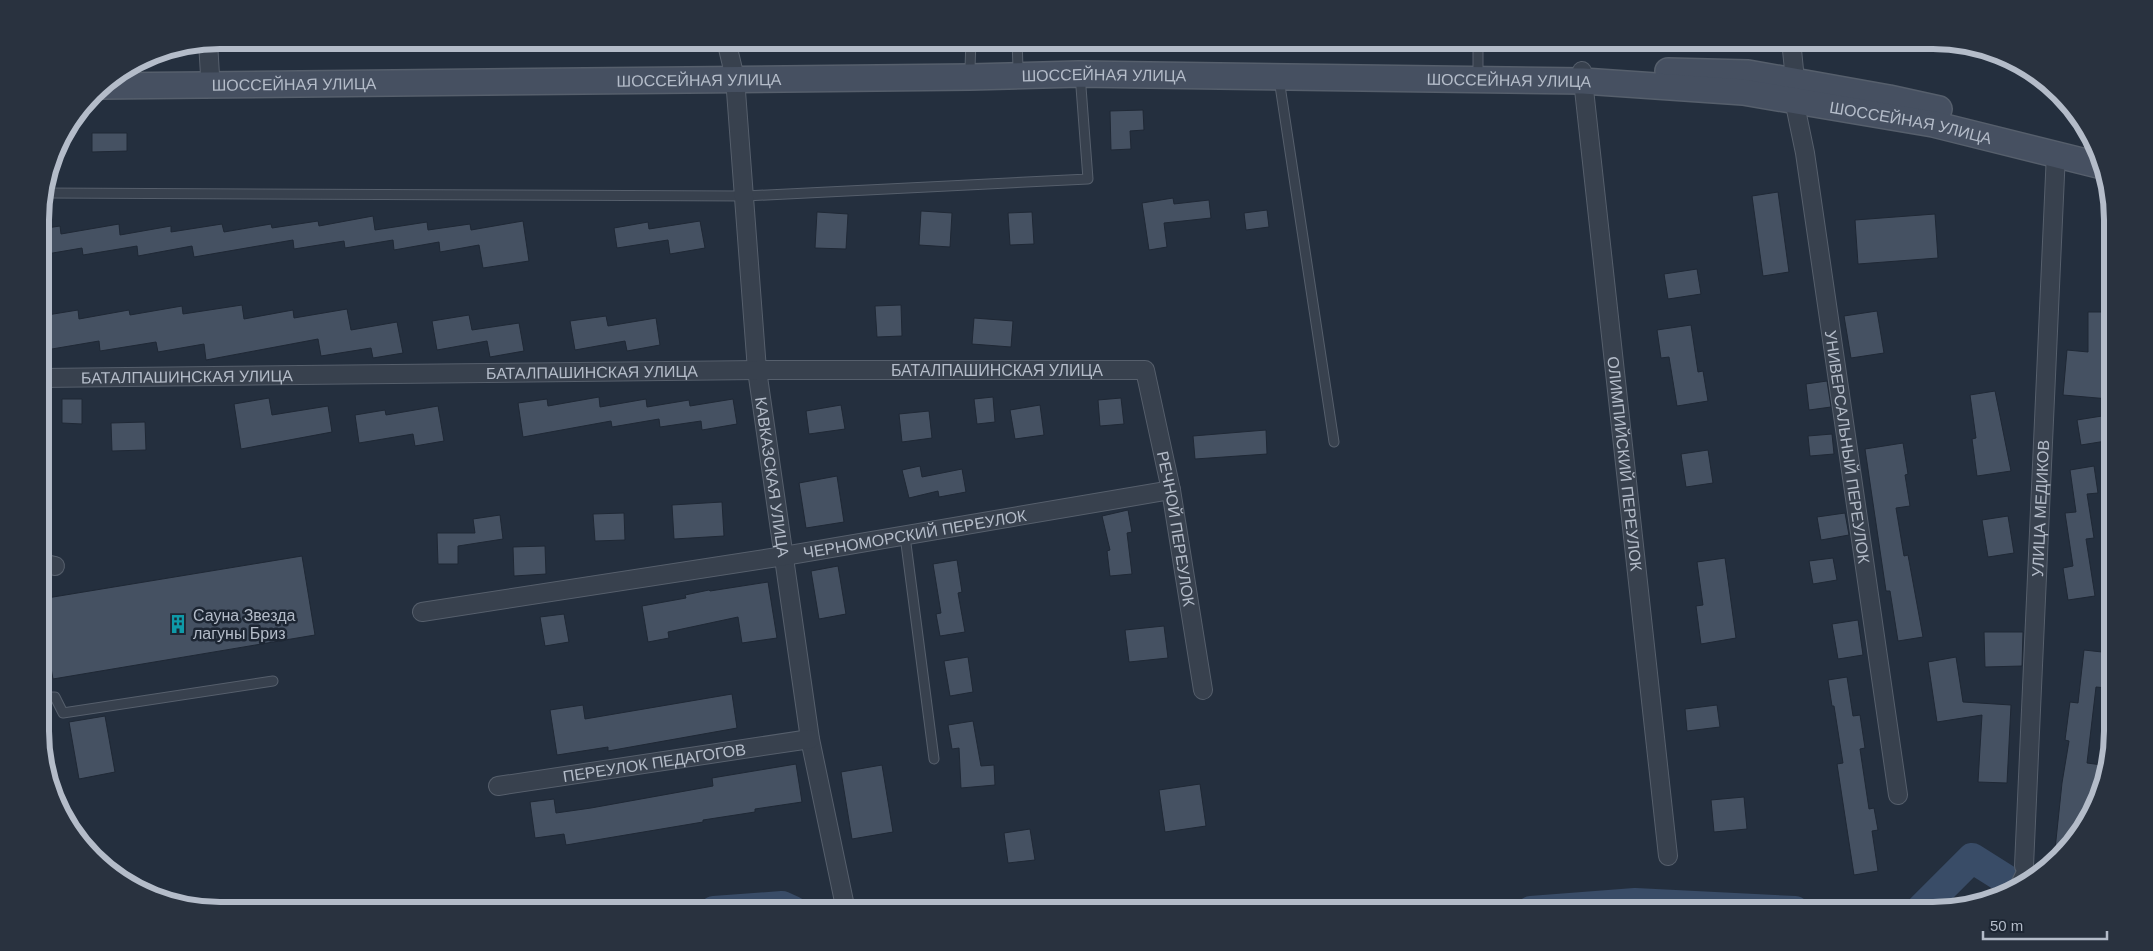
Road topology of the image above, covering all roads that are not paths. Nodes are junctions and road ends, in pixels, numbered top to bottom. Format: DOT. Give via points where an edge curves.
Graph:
graph roads {
  1 [pos="208,49"];
  2 [pos="728,49"];
  3 [pos="971,49"];
  4 [pos="1017,49"];
  5 [pos="1478,49"];
  6 [pos="1792,49"];
  7 [pos="970,68"];
  8 [pos="1018,68"];
  9 [pos="1478,69"];
  10 [pos="210,74"];
  11 [pos="734,74"];
  12 [pos="1080,74"];
  13 [pos="130,75"];
  14 [pos="1279,76"];
  15 [pos="1583,76"];
  16 [pos="114,86"];
  17 [pos="1795,90"];
  18 [pos="2090,151"];
  19 [pos="2056,153"];
  20 [pos="2094,164"];
  21 [pos="51,193"];
  22 [pos="746,196"];
  23 [pos="757,370"];
  24 [pos="1144,370"];
  25 [pos="49,378"];
  26 [pos="1334,442"];
  27 [pos="1170,490"];
  28 [pos="906,536"];
  29 [pos="784,556"];
  30 [pos="422,612"];
  31 [pos="273,681"];
  32 [pos="1203,690"];
  33 [pos="49,697"];
  34 [pos="810,739"];
  35 [pos="934,759"];
  36 [pos="498,786"];
  37 [pos="1898,795"];
  38 [pos="1668,856"];
  39 [pos="2024,866"];
  40 [pos="2017,880"];
  41 [pos="844,902"];
  1 -- 10 [label="street"];
  2 -- 11 [label="street, КАВКАЗСКАЯ УЛИЦА"];
  3 -- 7 [label="lane"];
  4 -- 8 [label="lane"];
  5 -- 9 [label="lane"];
  6 -- 17 [label="street, УНИВЕРСАЛЬНЫЙ ПЕРЕУЛОК"];
  7 -- 8 [label="main road, ШОССЕЙНАЯ УЛИЦА"];
  7 -- 11 [label="main road, ШОССЕЙНАЯ УЛИЦА"];
  8 -- 9 [label="main road, ШОССЕЙНАЯ УЛИЦА"];
  9 -- 15 [label="main road, ШОССЕЙНАЯ УЛИЦА"];
  10 -- 11 [label="main road, ШОССЕЙНАЯ УЛИЦА"];
  10 -- 13 [label="main road, ШОССЕЙНАЯ УЛИЦА"];
  11 -- 12 [label="main road, ШОССЕЙНАЯ УЛИЦА" via="970,77"];
  11 -- 16 [label="main road, ШОССЕЙНАЯ УЛИЦА"];
  11 -- 22 [label="street, КАВКАЗСКАЯ УЛИЦА"];
  12 -- 14 [label="main road, ШОССЕЙНАЯ УЛИЦА"];
  12 -- 22 [label="lane" via="1088,179"];
  14 -- 15 [label="main road, ШОССЕЙНАЯ УЛИЦА"];
  14 -- 26 [label="lane"];
  15 -- 17 [label="main road, ШОССЕЙНАЯ УЛИЦА" via="1743,92"];
  15 -- 38 [label="street, ОЛИМПИЙСКИЙ ПЕРЕУЛОК"];
  17 -- 18 [label="main road, ШОССЕЙНАЯ УЛИЦА" via="1889,98"];
  17 -- 19 [label="main road, ШОССЕЙНАЯ УЛИЦА"];
  17 -- 37 [label="street, УНИВЕРСАЛЬНЫЙ ПЕРЕУЛОК"];
  19 -- 20 [label="main road, ШОССЕЙНАЯ УЛИЦА"];
  19 -- 39 [label="street, УЛИЦА МЕДИКОВ"];
  21 -- 22 [label="lane"];
  22 -- 23 [label="street, КАВКАЗСКАЯ УЛИЦА"];
  23 -- 24 [label="street, БАТАЛПАШИНСКАЯ УЛИЦА"];
  23 -- 25 [label="street, БАТАЛПАШИНСКАЯ УЛИЦА"];
  23 -- 29 [label="street, КАВКАЗСКАЯ УЛИЦА"];
  24 -- 27 [label="street, РЕЧНОЙ ПЕРЕУЛОК"];
  27 -- 28 [label="street, ЧЕРНОМОРСКИЙ ПЕРЕУЛОК"];
  27 -- 32 [label="street, РЕЧНОЙ ПЕРЕУЛОК"];
  28 -- 29 [label="street, ЧЕРНОМОРСКИЙ ПЕРЕУЛОК"];
  28 -- 35 [label="lane"];
  29 -- 30 [label="street, ЧЕРНОМОРСКИЙ ПЕРЕУЛОК"];
  29 -- 34 [label="street, КАВКАЗСКАЯ УЛИЦА"];
  31 -- 33 [label="lane" via="63,713 55,697"];
  34 -- 36 [label="street, ПЕРЕУЛОК ПЕДАГОГОВ"];
  34 -- 41 [label="street, КАВКАЗСКАЯ УЛИЦА"];
  39 -- 40 [label="lane"];
}
